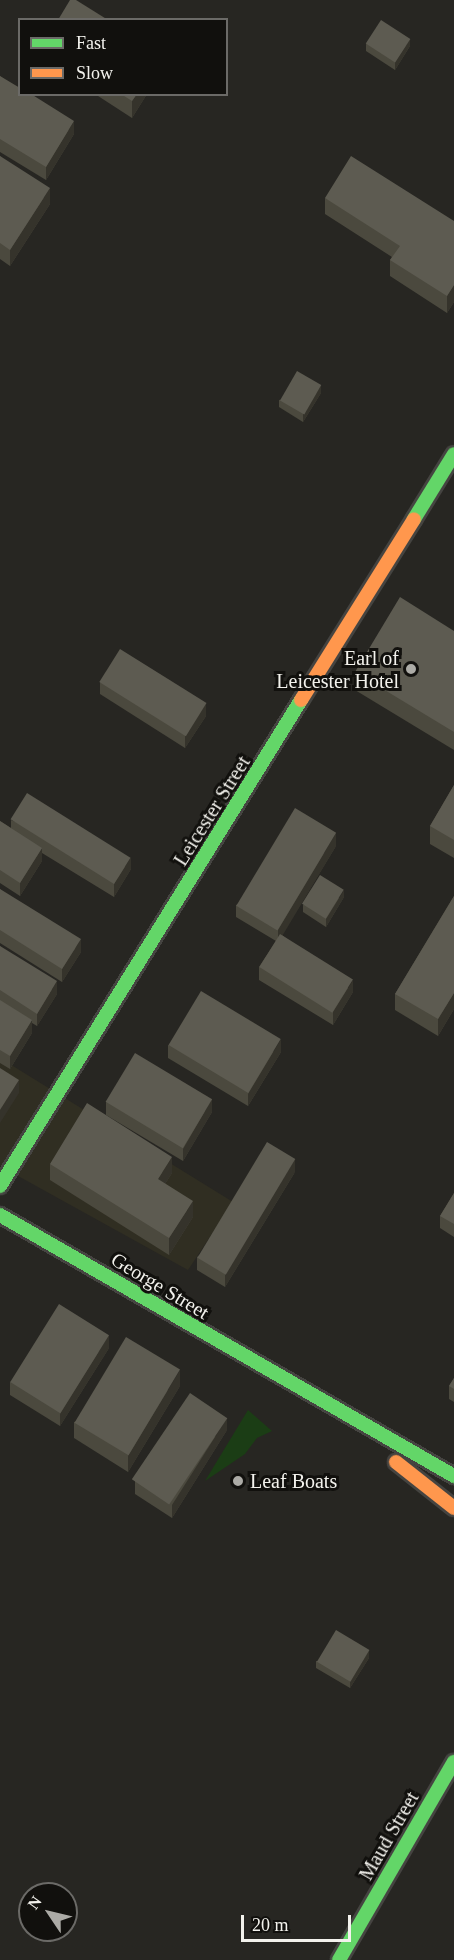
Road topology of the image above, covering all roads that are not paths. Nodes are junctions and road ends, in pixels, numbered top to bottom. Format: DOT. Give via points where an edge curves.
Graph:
graph roads {
  1 [pos="454,454"];
  2 [pos="0,1186"];
  3 [pos="0,1215"];
  4 [pos="300,1391"];
  5 [pos="454,1476"];
  6 [pos="454,1508"];
  7 [pos="454,1762"];
  8 [pos="339,1960"];
  1 -- 2 [label="street, Leicester Street"];
  3 -- 4 [label="street, George Street"];
  4 -- 5 [label="street, George Street"];
  4 -- 6 [label="street, George Street"];
  7 -- 8 [label="street, Maud Street"];
}
